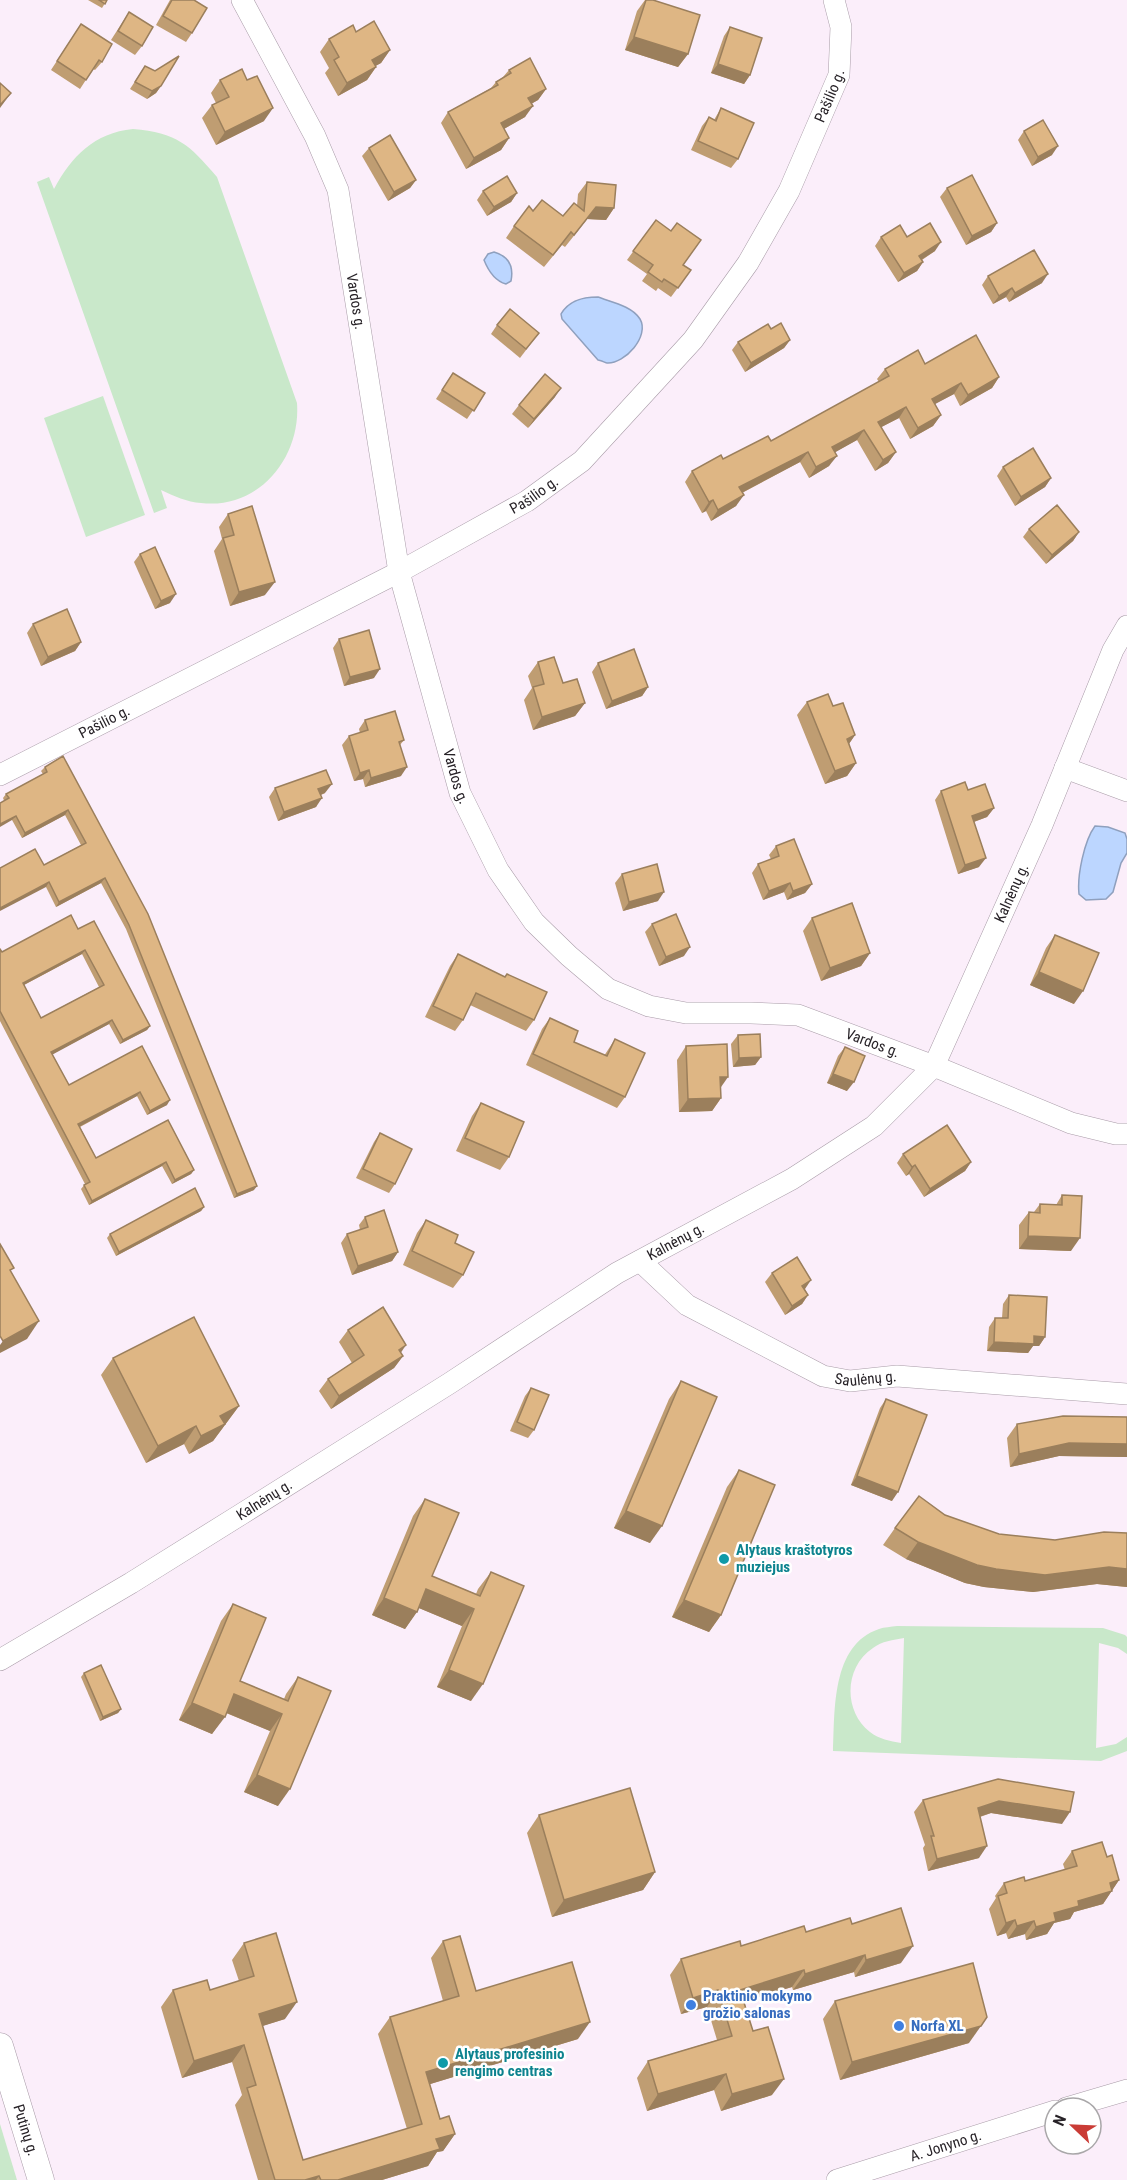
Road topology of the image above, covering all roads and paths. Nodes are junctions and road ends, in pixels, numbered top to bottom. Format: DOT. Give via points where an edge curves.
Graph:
graph roads {
  1 [pos="242,0"];
  2 [pos="834,0"];
  3 [pos="399,572"];
  4 [pos="1127,626"];
  5 [pos="1065,768"];
  6 [pos="0,775"];
  7 [pos="1127,791"];
  8 [pos="934,1066"];
  9 [pos="1127,1134"];
  10 [pos="640,1262"];
  11 [pos="1127,1394"];
  12 [pos="0,1660"];
  13 [pos="0,2046"];
  14 [pos="1127,2090"];
  15 [pos="1103,2097"];
  16 [pos="1043,2115"];
  17 [pos="41,2180"];
  18 [pos="837,2180"];
  1 -- 3 [label="street, Vardos g." via="315,136 338,190"];
  2 -- 3 [label="street, Pašilio g." via="841,27 839,75 824,112 789,191 748,263 693,339 582,461 527,501"];
  3 -- 6 [label="street, Pašilio g."];
  3 -- 8 [label="street, Vardos g." via="460,793 498,870 534,922 569,956 608,989 649,1006 686,1013 798,1015"];
  4 -- 5 [label="street, Kalnėnų g." via="1113,650"];
  5 -- 7 [label="street"];
  5 -- 8 [label="street, Kalnėnų g."];
  8 -- 9 [label="street, Vardos g." via="1071,1123"];
  8 -- 10 [label="street, Kalnėnų g." via="874,1126 792,1179"];
  10 -- 11 [label="street, Saulėnų g." via="687,1305 823,1376 850,1381 897,1376"];
  10 -- 12 [label="street, Kalnėnų g." via="171,1558"];
  13 -- 17 [label="main road, Putinų g."];
  14 -- 15 [label="street"];
  16 -- 18 [label="street, A. Jonyno g."];
}
